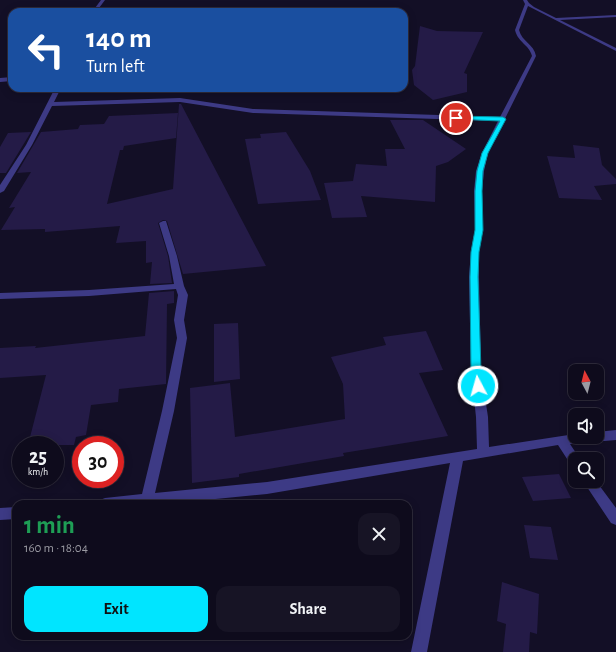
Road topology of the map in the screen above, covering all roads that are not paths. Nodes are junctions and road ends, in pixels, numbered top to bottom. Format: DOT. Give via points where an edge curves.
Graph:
graph roads {
  1 [pos="104,0"];
  2 [pos="526,2"];
  3 [pos="97,8"];
  4 [pos="616,16"];
  5 [pos="556,19"];
  6 [pos="616,50"];
  7 [pos="56,92"];
  8 [pos="51,104"];
  9 [pos="503,119"];
  10 [pos="0,191"];
  11 [pos="163,222"];
  12 [pos="179,286"];
  13 [pos="0,296"];
  14 [pos="616,435"];
  15 [pos="604,436"];
  16 [pos="568,439"];
  17 [pos="561,440"];
  18 [pos="569,452"];
  19 [pos="483,453"];
  20 [pos="458,457"];
  21 [pos="594,488"];
  22 [pos="147,500"];
  23 [pos="12,513"];
  24 [pos="0,514"];
  25 [pos="616,519"];
  26 [pos="419,652"];
  1 -- 3 [label="street"];
  2 -- 5 [label="street"];
  2 -- 9 [label="street" via="517,34 520,40 531,47 534,56"];
  4 -- 5 [label="street"];
  5 -- 6 [label="street"];
  7 -- 8 [label="street"];
  8 -- 9 [label="street" via="180,100 253,111"];
  8 -- 10 [label="street"];
  9 -- 19 [label="street" via="485,153 478,191 479,230 474,277 476,371 482,417"];
  11 -- 12 [label="street"];
  12 -- 13 [label="street" via="89,294"];
  12 -- 22 [label="street" via="183,295 180,320 182,338"];
  14 -- 15 [label="street"];
  16 -- 17 [label="street"];
  17 -- 18 [label="street"];
  17 -- 19 [label="street"];
  19 -- 20 [label="street"];
  20 -- 22 [label="street" via="267,488"];
  20 -- 26 [label="street"];
  21 -- 25 [label="street"];
  23 -- 24 [label="street"];
}
